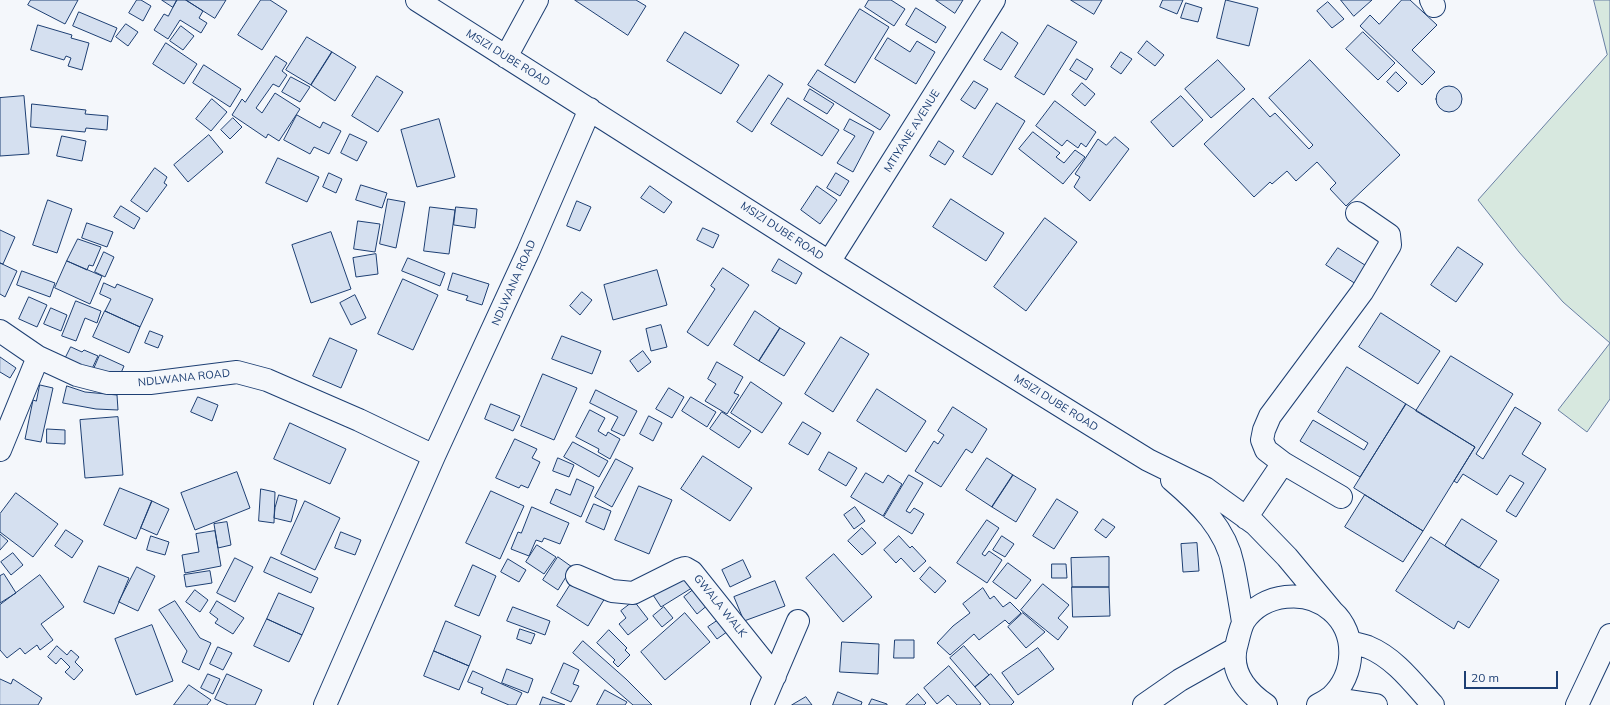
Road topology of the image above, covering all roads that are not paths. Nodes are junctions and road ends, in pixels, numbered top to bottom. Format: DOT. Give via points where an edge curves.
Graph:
graph roads {
  1 [pos="417,0"];
  2 [pos="537,0"];
  3 [pos="994,0"];
  4 [pos="506,56"];
  5 [pos="590,109"];
  6 [pos="1357,213"];
  7 [pos="829,262"];
  8 [pos="0,331"];
  9 [pos="38,357"];
  10 [pos="0,450"];
  11 [pos="434,456"];
  12 [pos="1148,460"];
  13 [pos="1283,463"];
  14 [pos="1341,497"];
  15 [pos="1246,518"];
  16 [pos="577,576"];
  17 [pos="1332,611"];
  18 [pos="798,621"];
  19 [pos="1243,622"];
  20 [pos="1610,635"];
  21 [pos="1350,642"];
  22 [pos="1236,649"];
  23 [pos="776,676"];
  24 [pos="1324,701"];
  25 [pos="325,705"];
  26 [pos="762,705"];
  27 [pos="1144,705"];
  28 [pos="1266,705"];
  29 [pos="1376,705"];
  30 [pos="1433,705"];
  31 [pos="1577,705"];
  1 -- 4 [label="main road, MSIZI DUBE ROAD"];
  2 -- 4 [label="main road"];
  3 -- 7 [label="main road, MTIYANE AVENUE"];
  4 -- 5 [label="main road, MSIZI DUBE ROAD"];
  5 -- 7 [label="main road, MSIZI DUBE ROAD"];
  5 -- 11 [label="main road, NDLWANA ROAD" via="528,252"];
  6 -- 13 [label="main road" via="1389,235 1390,245 1362,292 1270,416 1262,440 1266,450"];
  7 -- 12 [label="main road, MSIZI DUBE ROAD"];
  8 -- 9 [label="main road, NDLWANA ROAD"];
  9 -- 10 [label="main road"];
  9 -- 11 [label="main road, NDLWANA ROAD" via="78,375 108,383 150,383 237,372 267,380"];
  11 -- 25 [label="main road, NDLWANA ROAD"];
  12 -- 15 [label="main road, MSIZI DUBE ROAD" via="1205,488"];
  12 -- 19 [label="main road, MSIZI DUBE ROAD" via="1192,497 1218,529 1233,564"];
  13 -- 14 [label="main road"];
  13 -- 15 [label="main road"];
  15 -- 17 [label="main road, MSIZI DUBE ROAD" via="1255,524"];
  16 -- 23 [label="main road, GWALA WALK" via="612,592 633,592 685,568 692,572"];
  17 -- 19 [label="main road" via="1314,600 1293,596 1272,599 1254,610"];
  17 -- 21 [label="main road, MSIZI DUBE ROAD" via="1344,625"];
  18 -- 23 [label="main road"];
  19 -- 22 [label="main road"];
  20 -- 31 [label="main road"];
  21 -- 24 [label="main road" via="1350,663 1344,682"];
  21 -- 30 [label="main road" via="1367,646 1388,659"];
  22 -- 27 [label="main road" via="1180,680"];
  22 -- 28 [label="main road" via="1234,661 1240,680 1253,696"];
  23 -- 26 [label="main road"];
  24 -- 29 [label="main road"];
}
